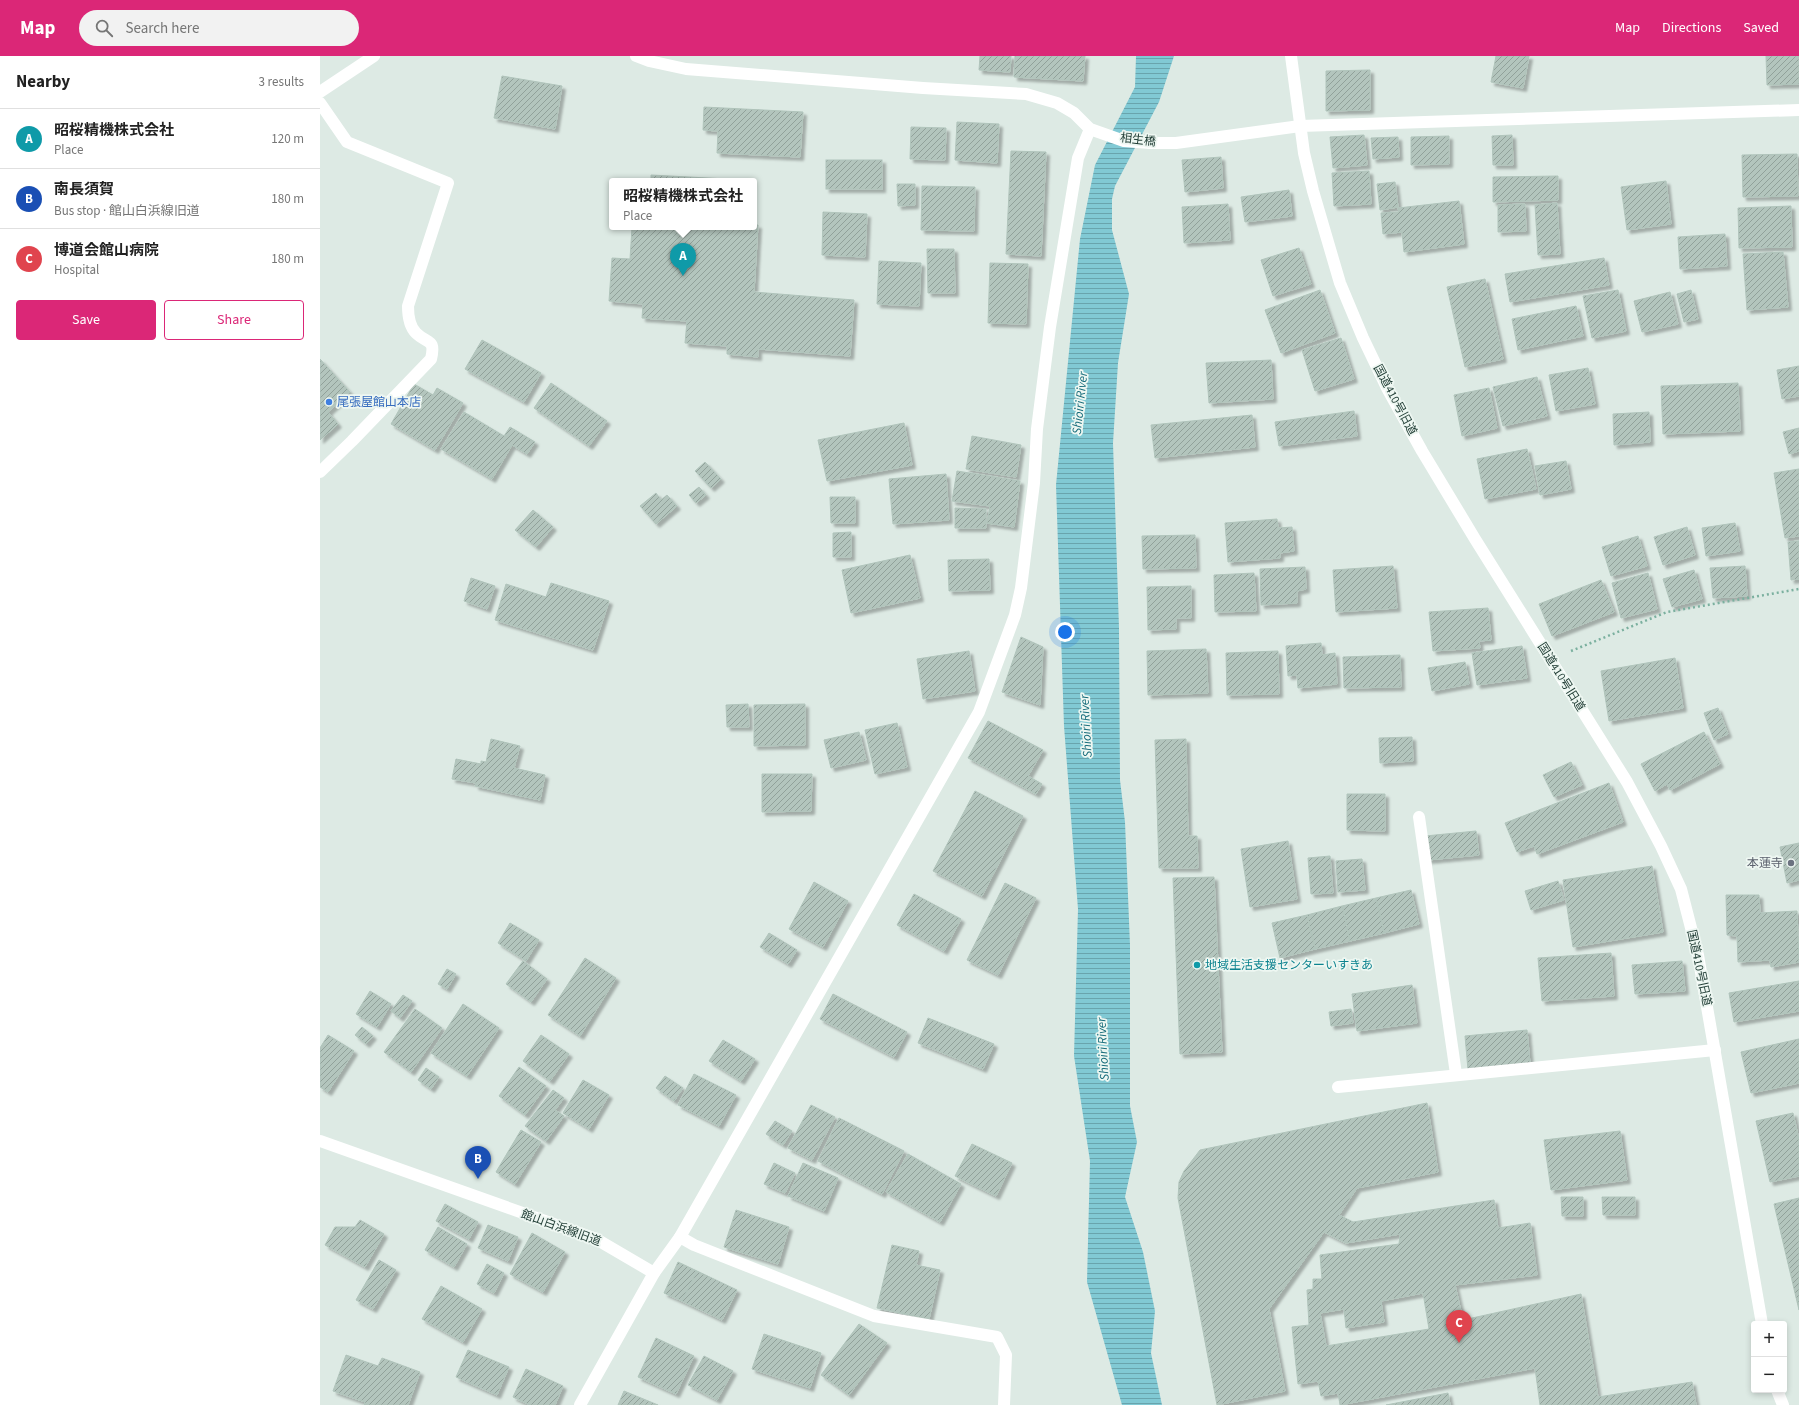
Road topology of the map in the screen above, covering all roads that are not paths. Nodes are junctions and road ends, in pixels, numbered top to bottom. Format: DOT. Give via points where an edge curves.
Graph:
graph roads {
  1 [pos="374,56"];
  2 [pos="636,56"];
  3 [pos="1291,56"];
  4 [pos="320,92"];
  5 [pos="320,103"];
  6 [pos="1799,110"];
  7 [pos="1300,126"];
  8 [pos="1096,131"];
  9 [pos="320,472"];
  10 [pos="1419,817"];
  11 [pos="1715,1050"];
  12 [pos="1456,1074"];
  13 [pos="1338,1087"];
  14 [pos="320,1141"];
  15 [pos="680,1237"];
  16 [pos="654,1273"];
  17 [pos="1761,1321"];
  18 [pos="1778,1393"];
  19 [pos="580,1405"];
  20 [pos="1004,1405"];
  21 [pos="1782,1405"];
  1 -- 4 [label="street"];
  2 -- 8 [label="street" via="686,69 1026,94 1057,103"];
  3 -- 7 [label="street, 国道410号旧道"];
  5 -- 9 [label="street" via="347,142 448,183 408,306 408,317 416,333 429,340 433,346 431,359"];
  6 -- 7 [label="street, 相生橋"];
  7 -- 8 [label="street, 相生橋" via="1176,143 1124,141"];
  7 -- 11 [label="street, 国道410号旧道" via="1323,229 1340,283 1387,388 1422,451 1627,782 1681,890 1698,955"];
  8 -- 15 [label="street" via="1078,158 1052,312 1021,588 1015,615 979,712"];
  10 -- 12 [label="street"];
  11 -- 12 [label="street"];
  11 -- 17 [label="street, 国道410号旧道"];
  12 -- 13 [label="street"];
  14 -- 16 [label="street, 館山白浜線旧道" via="596,1239"];
  15 -- 16 [label="street"];
  15 -- 20 [label="street" via="874,1316 997,1338 1006,1355"];
  16 -- 19 [label="street"];
  18 -- 21 [label="street"];
}
